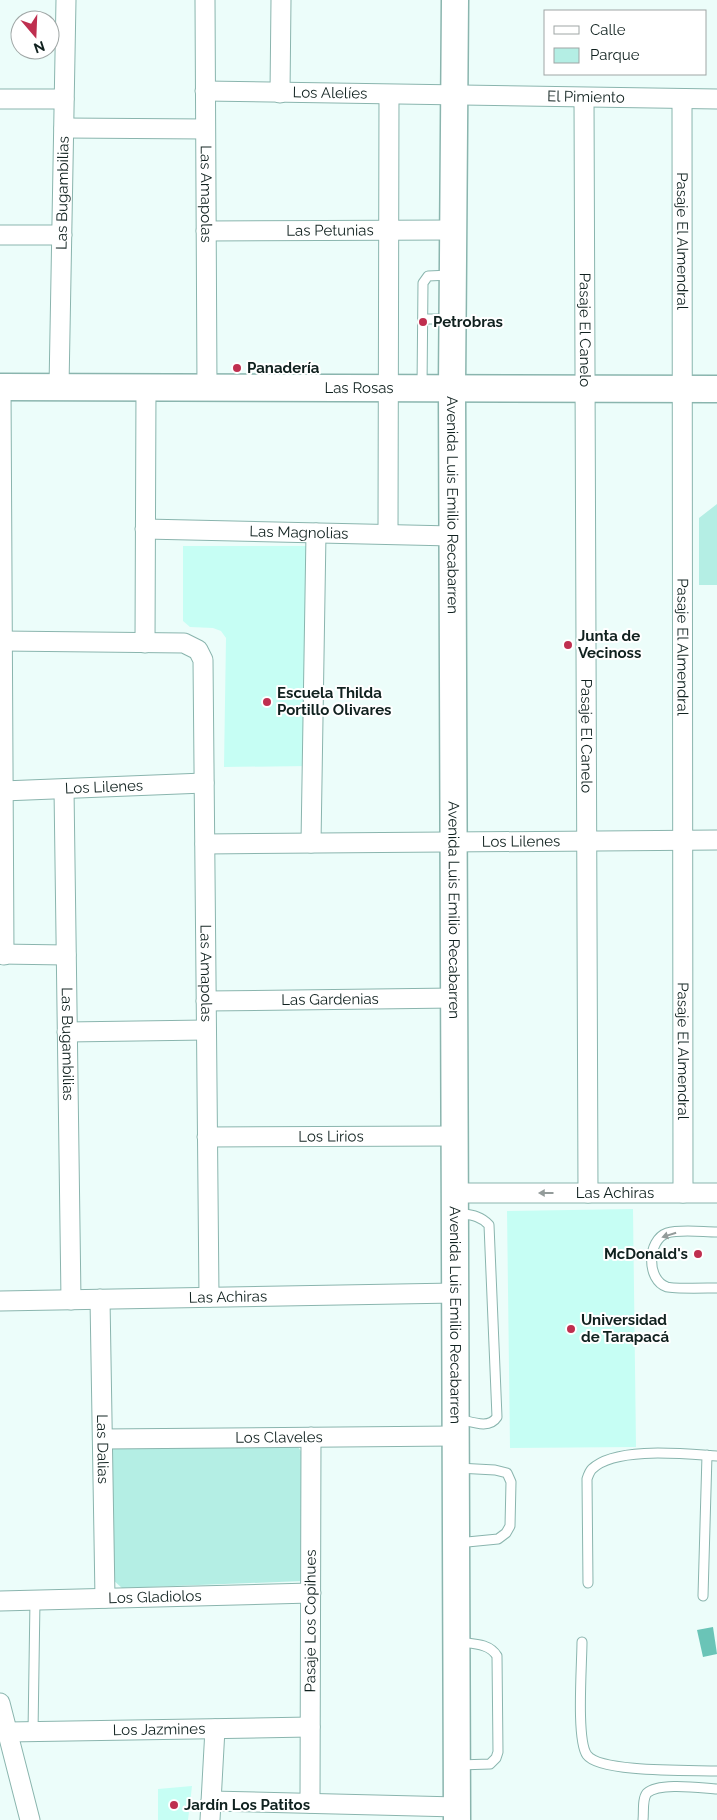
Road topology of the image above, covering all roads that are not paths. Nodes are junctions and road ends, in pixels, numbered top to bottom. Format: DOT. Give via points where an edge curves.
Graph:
graph roads {
  1 [pos="66,0"];
  2 [pos="205,0"];
  3 [pos="281,0"];
  4 [pos="455,0"];
  5 [pos="205,91"];
  6 [pos="280,93"];
  7 [pos="389,95"];
  8 [pos="454,96"];
  9 [pos="584,98"];
  10 [pos="0,99"];
  11 [pos="64,99"];
  12 [pos="682,99"];
  13 [pos="717,99"];
  14 [pos="64,128"];
  15 [pos="206,129"];
  16 [pos="206,230"];
  17 [pos="389,230"];
  18 [pos="453,230"];
  19 [pos="0,235"];
  20 [pos="62,235"];
  21 [pos="453,274"];
  22 [pos="423,318"];
  23 [pos="452,319"];
  24 [pos="0,387"];
  25 [pos="59,387"];
  26 [pos="146,387"];
  27 [pos="422,387"];
  28 [pos="208,388"];
  29 [pos="388,388"];
  30 [pos="452,388"];
  31 [pos="585,388"];
  32 [pos="683,388"];
  33 [pos="717,388"];
  34 [pos="146,529"];
  35 [pos="316,533"];
  36 [pos="388,534"];
  37 [pos="452,536"];
  38 [pos="1,537"];
  39 [pos="2,641"];
  40 [pos="145,643"];
  41 [pos="1,675"];
  42 [pos="204,783"];
  43 [pos="64,788"];
  44 [pos="3,791"];
  45 [pos="2,813"];
  46 [pos="683,840"];
  47 [pos="717,840"];
  48 [pos="587,841"];
  49 [pos="453,842"];
  50 [pos="311,843"];
  51 [pos="205,844"];
  52 [pos="2,954"];
  53 [pos="66,955"];
  54 [pos="454,998"];
  55 [pos="206,1001"];
  56 [pos="206,1030"];
  57 [pos="67,1032"];
  58 [pos="454,1136"];
  59 [pos="207,1137"];
  60 [pos="588,1193"];
  61 [pos="683,1193"];
  62 [pos="717,1193"];
  63 [pos="455,1203"];
  64 [pos="717,1232"];
  65 [pos="717,1288"];
  66 [pos="455,1292"];
  67 [pos="209,1297"];
  68 [pos="100,1299"];
  69 [pos="71,1300"];
  70 [pos="0,1301"];
  71 [pos="455,1427"];
  72 [pos="311,1437"];
  73 [pos="102,1439"];
  74 [pos="707,1455"];
  75 [pos="717,1456"];
  76 [pos="456,1468"];
  77 [pos="456,1543"];
  78 [pos="588,1583"];
  79 [pos="311,1593"];
  80 [pos="703,1596"];
  81 [pos="105,1598"];
  82 [pos="35,1600"];
  83 [pos="0,1601"];
  84 [pos="456,1642"];
  85 [pos="582,1642"];
  86 [pos="3,1718"];
  87 [pos="310,1727"];
  88 [pos="215,1729"];
  89 [pos="33,1732"];
  90 [pos="456,1765"];
  91 [pos="717,1771"];
  92 [pos="717,1789"];
  93 [pos="211,1801"];
  94 [pos="310,1803"];
  95 [pos="457,1813"];
  96 [pos="30,1820"];
  97 [pos="210,1820"];
  98 [pos="643,1820"];
  1 -- 11 [label="street, Las Bugambilias"];
  2 -- 5 [label="street, Las Amapolas"];
  3 -- 6 [label="street"];
  4 -- 8 [label="street, Avenida Luis Emilio Recabarren"];
  5 -- 6 [label="street, Los Alelíes"];
  5 -- 15 [label="street, Las Amapolas"];
  6 -- 7 [label="street, Los Alelíes"];
  7 -- 8 [label="street, Los Alelíes"];
  7 -- 17 [label="street"];
  8 -- 9 [label="street, El Pimiento"];
  8 -- 18 [label="street, Avenida Luis Emilio Recabarren"];
  9 -- 12 [label="street, El Pimiento"];
  9 -- 31 [label="street, Pasaje El Canelo"];
  10 -- 11 [label="street"];
  11 -- 14 [label="street, Las Bugambilias"];
  12 -- 13 [label="street, El Pimiento"];
  12 -- 32 [label="street, Pasaje El Almendral"];
  14 -- 15 [label="street"];
  14 -- 20 [label="street, Las Bugambilias"];
  15 -- 16 [label="street, Las Amapolas"];
  16 -- 17 [label="street, Las Petunias"];
  16 -- 28 [label="street, Las Amapolas"];
  17 -- 18 [label="street, Las Petunias"];
  17 -- 29 [label="street"];
  18 -- 21 [label="street, Avenida Luis Emilio Recabarren"];
  19 -- 20 [label="street"];
  20 -- 25 [label="street, Las Bugambilias"];
  21 -- 22 [label="lane" via="425,279"];
  21 -- 23 [label="street, Avenida Luis Emilio Recabarren"];
  22 -- 23 [label="lane"];
  22 -- 27 [label="lane"];
  23 -- 30 [label="street, Avenida Luis Emilio Recabarren"];
  24 -- 25 [label="street, Las Rosas"];
  24 -- 38 [label="street"];
  25 -- 26 [label="street, Las Rosas"];
  26 -- 28 [label="street, Las Rosas"];
  26 -- 34 [label="street"];
  27 -- 29 [label="street, Las Rosas"];
  27 -- 30 [label="street, Las Rosas"];
  28 -- 29 [label="street, Las Rosas"];
  29 -- 36 [label="street"];
  30 -- 31 [label="street, Las Rosas"];
  30 -- 37 [label="street, Avenida Luis Emilio Recabarren"];
  31 -- 32 [label="street, Las Rosas"];
  31 -- 48 [label="street, Pasaje El Canelo"];
  32 -- 33 [label="street, Las Rosas"];
  32 -- 46 [label="street, Pasaje El Almendral"];
  34 -- 35 [label="street, Las Magnolias"];
  34 -- 40 [label="street"];
  35 -- 36 [label="street, Las Magnolias"];
  35 -- 50 [label="street"];
  36 -- 37 [label="street, Las Magnolias"];
  37 -- 49 [label="street, Avenida Luis Emilio Recabarren"];
  38 -- 39 [label="street"];
  39 -- 40 [label="street"];
  39 -- 41 [label="street"];
  40 -- 42 [label="street, Las Amapolas" via="184,643 198,650 203,660"];
  41 -- 44 [label="street"];
  42 -- 43 [label="street, Los Lilenes"];
  42 -- 51 [label="street, Las Amapolas"];
  43 -- 44 [label="street, Los Lilenes"];
  43 -- 53 [label="street, Las Bugambilias"];
  44 -- 45 [label="street"];
  45 -- 52 [label="street"];
  46 -- 47 [label="street, Los Lilenes"];
  46 -- 48 [label="street, Los Lilenes"];
  46 -- 61 [label="street, Pasaje El Almendral"];
  48 -- 49 [label="street, Los Lilenes"];
  48 -- 60 [label="street, Pasaje El Canelo"];
  49 -- 50 [label="street, Los Lilenes"];
  49 -- 54 [label="street, Avenida Luis Emilio Recabarren"];
  50 -- 51 [label="street, Los Lilenes"];
  51 -- 55 [label="street, Las Amapolas"];
  52 -- 53 [label="street"];
  53 -- 57 [label="street, Las Bugambilias"];
  54 -- 55 [label="street, Las Gardenias"];
  54 -- 58 [label="street, Avenida Luis Emilio Recabarren"];
  55 -- 56 [label="street, Las Amapolas"];
  56 -- 57 [label="street"];
  56 -- 59 [label="street, Las Amapolas"];
  57 -- 69 [label="street, Las Bugambilias"];
  58 -- 59 [label="street, Los Lirios"];
  58 -- 63 [label="street, Avenida Luis Emilio Recabarren"];
  59 -- 67 [label="street, Las Amapolas"];
  60 -- 61 [label="street, Las Achiras"];
  60 -- 63 [label="street, Las Achiras, one-way"];
  61 -- 62 [label="street, Las Achiras"];
  63 -- 66 [label="street, Avenida Luis Emilio Recabarren"];
  63 -- 71 [label="lane" via="489,1225 497,1417 488,1425"];
  64 -- 65 [label="lane, one-way" via="666,1234 653,1247 652,1269 659,1282 667,1287"];
  66 -- 67 [label="street, Las Achiras"];
  66 -- 71 [label="street, Avenida Luis Emilio Recabarren"];
  67 -- 68 [label="street, Las Achiras"];
  68 -- 69 [label="street, Las Achiras"];
  68 -- 73 [label="street, Las Dalias"];
  69 -- 70 [label="street, Las Achiras"];
  71 -- 72 [label="street, Los Claveles"];
  71 -- 76 [label="street, Avenida Luis Emilio Recabarren"];
  72 -- 73 [label="street, Los Claveles"];
  72 -- 79 [label="street, Pasaje Los Copihues"];
  73 -- 81 [label="street, Las Dalias"];
  74 -- 75 [label="lane"];
  74 -- 78 [label="lane" via="624,1455 605,1460 592,1469 587,1479"];
  74 -- 80 [label="lane"];
  76 -- 77 [label="street, Avenida Luis Emilio Recabarren"];
  76 -- 77 [label="lane" via="507,1473 511,1482 510,1526 506,1533 498,1539"];
  77 -- 84 [label="street, Avenida Luis Emilio Recabarren"];
  79 -- 81 [label="street, Los Gladiolos"];
  79 -- 87 [label="street, Pasaje Los Copihues"];
  81 -- 82 [label="street, Los Gladiolos"];
  82 -- 83 [label="street, Los Gladiolos"];
  82 -- 89 [label="lane"];
  84 -- 90 [label="street, Avenida Luis Emilio Recabarren"];
  84 -- 90 [label="lane" via="488,1646 497,1656 498,1752 490,1764"];
  85 -- 91 [label="lane" via="581,1738 587,1756 598,1763 625,1768"];
  86 -- 89 [label="street, Los Jazmines"];
  86 -- 96 [label="street"];
  87 -- 88 [label="street, Los Jazmines"];
  87 -- 94 [label="street, Pasaje Los Copihues"];
  88 -- 89 [label="street, Los Jazmines"];
  88 -- 93 [label="street"];
  90 -- 95 [label="street, Avenida Luis Emilio Recabarren"];
  92 -- 98 [label="lane" via="664,1787 654,1790 644,1799"];
  93 -- 94 [label="street"];
  93 -- 97 [label="street"];
  94 -- 95 [label="street"];
}
